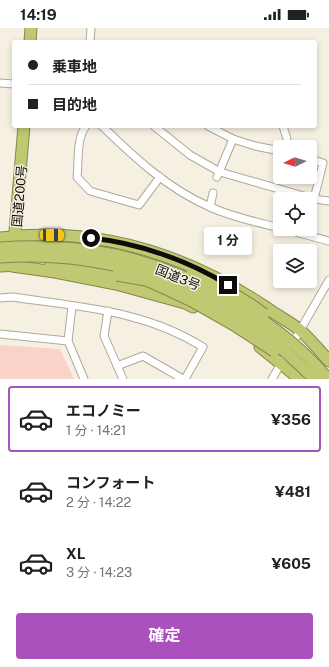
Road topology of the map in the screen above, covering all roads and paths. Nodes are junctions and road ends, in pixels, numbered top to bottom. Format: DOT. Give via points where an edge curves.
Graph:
graph roads {
  1 [pos="31,28"];
  2 [pos="91,28"];
  3 [pos="30,40"];
  4 [pos="90,40"];
  5 [pos="0,83"];
  6 [pos="12,84"];
  7 [pos="24,128"];
  8 [pos="85,128"];
  9 [pos="104,128"];
  10 [pos="156,128"];
  11 [pos="212,128"];
  12 [pos="284,128"];
  13 [pos="233,139"];
  14 [pos="287,140"];
  15 [pos="273,150"];
  16 [pos="317,161"];
  17 [pos="219,174"];
  18 [pos="160,177"];
  19 [pos="287,192"];
  20 [pos="316,192"];
  21 [pos="213,193"];
  22 [pos="317,199"];
  23 [pos="329,201"];
  24 [pos="210,207"];
  25 [pos="273,226"];
  26 [pos="15,236"];
  27 [pos="78,236"];
  28 [pos="317,236"];
  29 [pos="0,238"];
  30 [pos="329,241"];
  31 [pos="0,248"];
  32 [pos="0,257"];
  33 [pos="0,266"];
  34 [pos="12,266"];
  35 [pos="329,280"];
  36 [pos="0,298"];
  37 [pos="72,306"];
  38 [pos="108,311"];
  39 [pos="300,331"];
  40 [pos="0,334"];
  41 [pos="68,341"];
  42 [pos="297,347"];
  43 [pos="329,361"];
  44 [pos="281,363"];
  45 [pos="117,366"];
  46 [pos="84,379"];
  47 [pos="123,379"];
  48 [pos="184,379"];
  49 [pos="272,379"];
  50 [pos="300,379"];
  51 [pos="309,379"];
  52 [pos="315,379"];
  53 [pos="328,379"];
  1 -- 3 [label="highway"];
  2 -- 4 [label="street"];
  5 -- 6 [label="street"];
  7 -- 26 [label="highway, 国道200号"];
  8 -- 18 [label="street" via="80,140 77,177 90,191 139,205"];
  9 -- 18 [label="street"];
  10 -- 17 [label="street"];
  11 -- 13 [label="street"];
  12 -- 14 [label="street"];
  13 -- 15 [label="street"];
  13 -- 17 [label="street"];
  16 -- 20 [label="street" via="323,163"];
  17 -- 19 [label="street"];
  18 -- 24 [label="street"];
  21 -- 24 [label="street"];
  22 -- 23 [label="street"];
  24 -- 25 [label="street"];
  26 -- 27 [label="highway"];
  26 -- 29 [label="highway"];
  26 -- 34 [label="highway, 国道200号"];
  27 -- 39 [label="highway" via="128,244 194,267 255,300"];
  27 -- 42 [label="highway, bridge" via="160,260 213,282 245,300 288,332"];
  28 -- 30 [label="street"];
  31 -- 42 [label="highway, 国道3号, bridge" via="51,246 116,255 144,263 178,275 239,306"];
  32 -- 52 [label="highway, 国道3号, bridge" via="27,255 83,259 114,264 173,283 204,297 264,333"];
  33 -- 34 [label="highway"];
  34 -- 44 [label="highway" via="116,284 185,303 231,327"];
  34 -- 51 [label="highway, bridge" via="69,266 146,280 192,301 262,342"];
  35 -- 39 [label="street"];
  36 -- 37 [label="street" via="12,297"];
  37 -- 38 [label="street"];
  37 -- 41 [label="street"];
  38 -- 45 [label="street" via="104,336"];
  38 -- 48 [label="street" via="165,327 203,347"];
  39 -- 43 [label="highway"];
  39 -- 44 [label="street"];
  40 -- 41 [label="street"];
  41 -- 46 [label="street"];
  42 -- 53 [label="highway, 国道3号, bridge"];
  44 -- 49 [label="street"];
  44 -- 50 [label="highway"];
  45 -- 47 [label="street"];
  45 -- 48 [label="street" via="143,356"];
}
